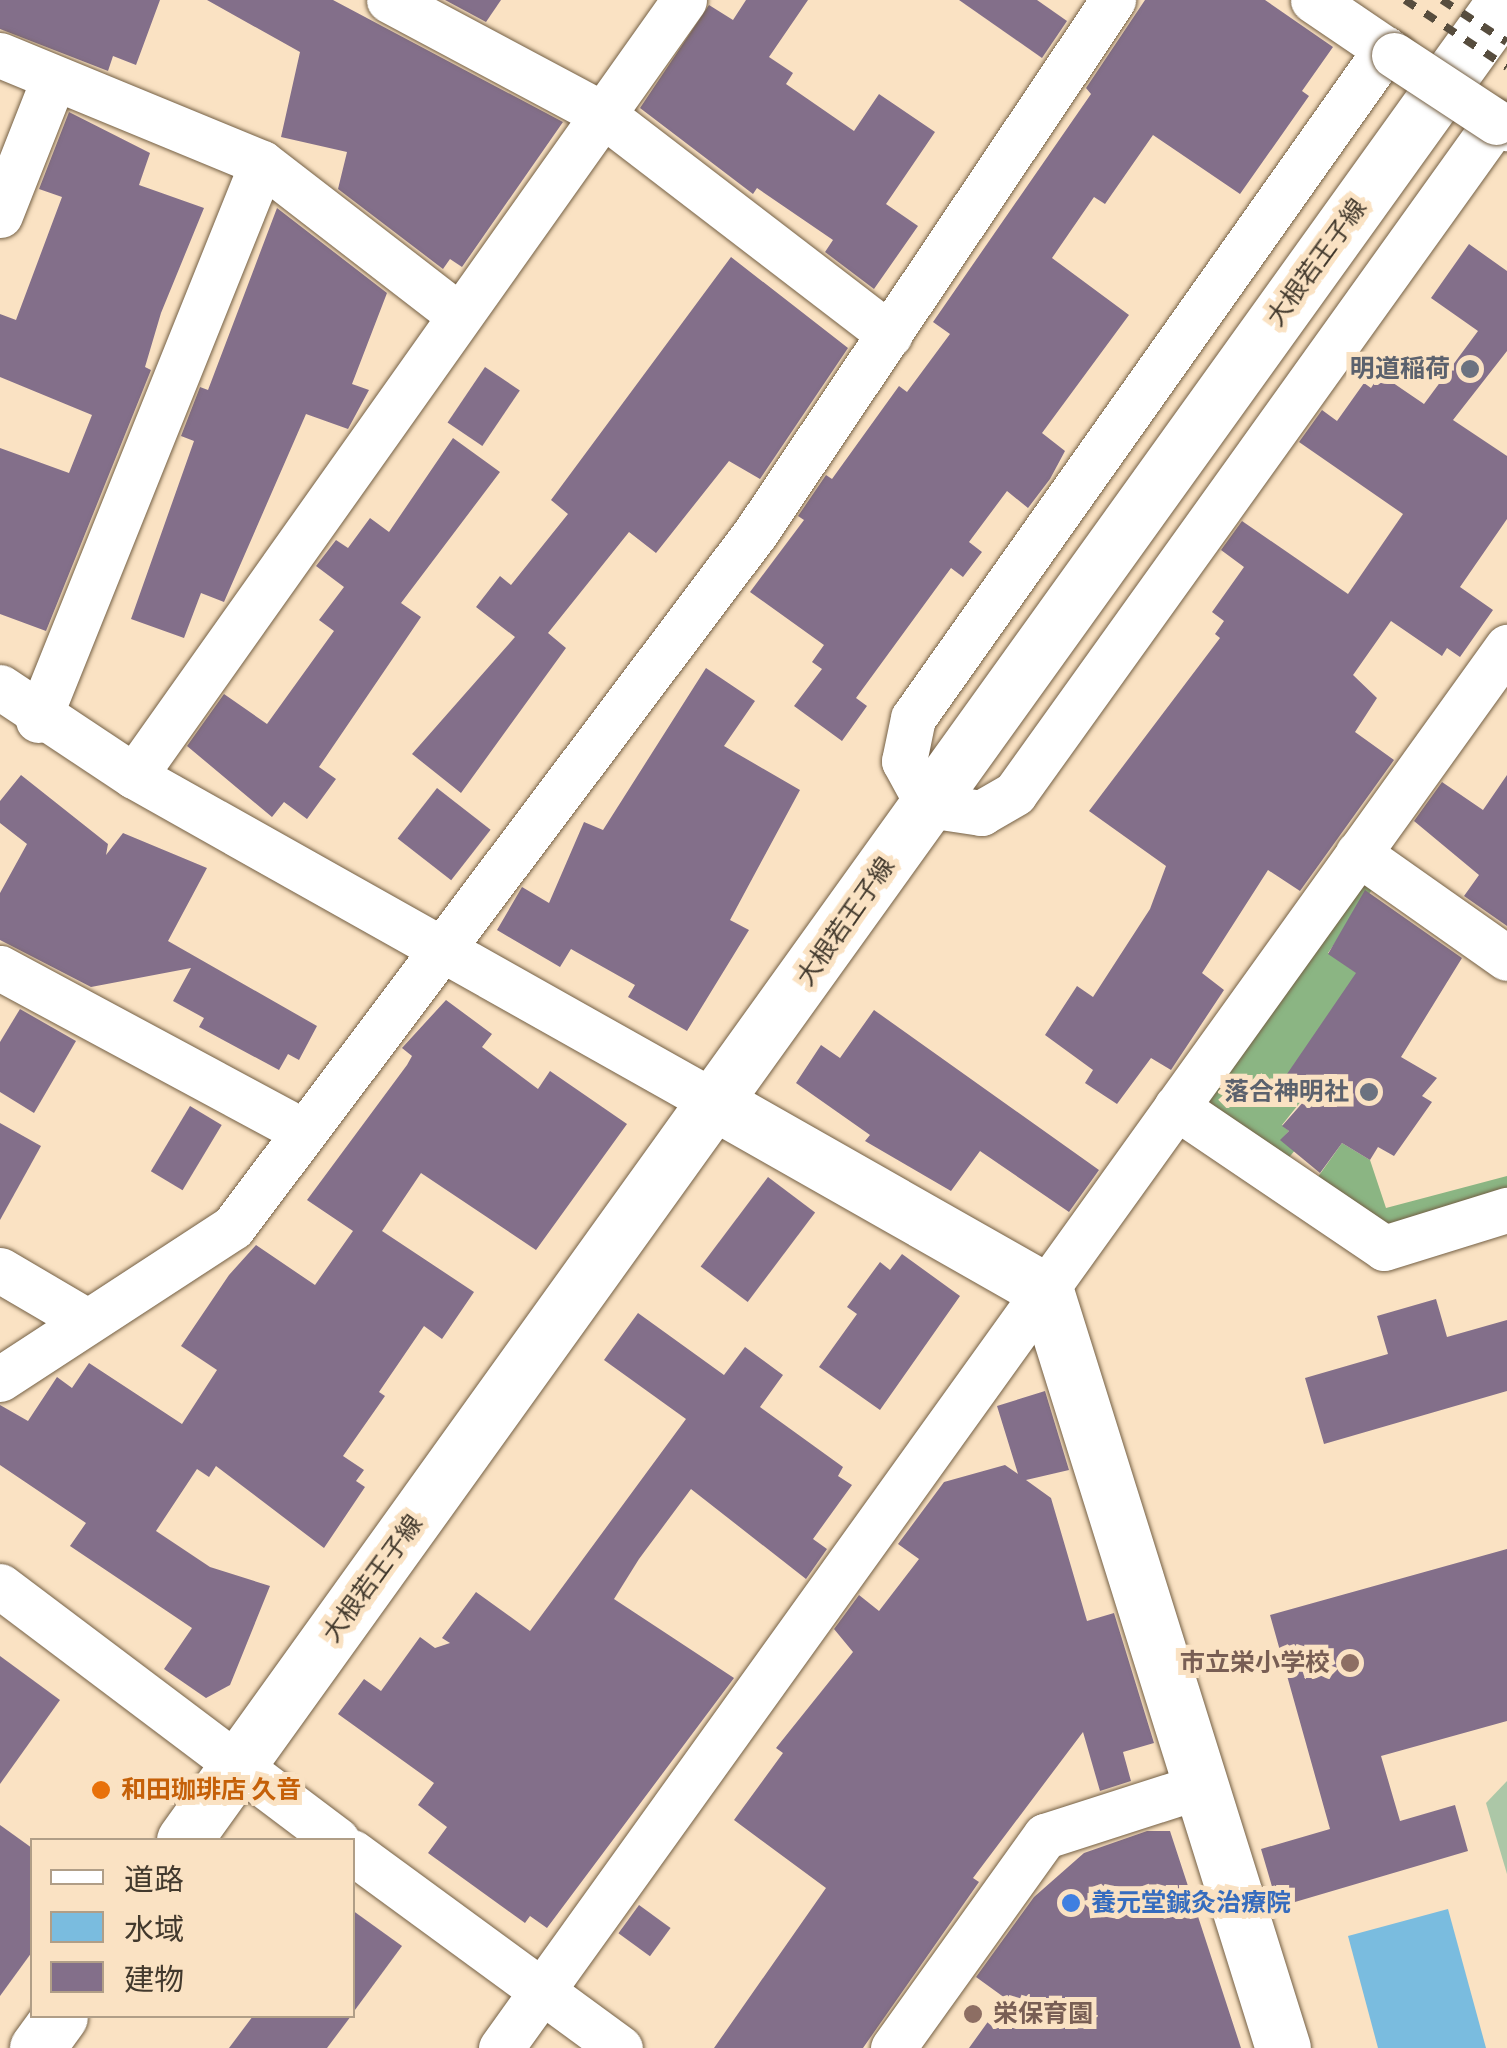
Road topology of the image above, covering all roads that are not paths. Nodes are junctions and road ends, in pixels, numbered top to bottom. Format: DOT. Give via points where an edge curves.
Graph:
graph roads {
  1 [pos="389,0"];
  2 [pos="684,0"];
  3 [pos="1113,0"];
  4 [pos="1313,0"];
  5 [pos="1505,0"];
  6 [pos="1390,52"];
  7 [pos="0,56"];
  8 [pos="54,78"];
  9 [pos="601,113"];
  10 [pos="1502,125"];
  11 [pos="262,163"];
  12 [pos="0,214"];
  13 [pos="459,316"];
  14 [pos="890,334"];
  15 [pos="1507,647"];
  16 [pos="0,688"];
  17 [pos="38,720"];
  18 [pos="134,776"];
  19 [pos="928,804"];
  20 [pos="1358,853"];
  21 [pos="440,952"];
  22 [pos="1507,958"];
  23 [pos="0,968"];
  24 [pos="719,1105"];
  25 [pos="1176,1107"];
  26 [pos="301,1130"];
  27 [pos="1507,1210"];
  28 [pos="0,1270"];
  29 [pos="1046,1291"];
  30 [pos="88,1321"];
  31 [pos="0,1379"];
  32 [pos="0,1586"];
  33 [pos="236,1766"];
  34 [pos="1204,1785"];
  35 [pos="185,1838"];
  36 [pos="334,1838"];
  37 [pos="355,1854"];
  38 [pos="541,1992"];
  39 [pos="59,2018"];
  40 [pos="37,2048"];
  41 [pos="502,2048"];
  42 [pos="620,2048"];
  43 [pos="893,2048"];
  44 [pos="1283,2048"];
  1 -- 9 [label="street"];
  2 -- 9 [label="street"];
  3 -- 14 [label="street"];
  4 -- 6 [label="street"];
  5 -- 19 [label="street, 大根若王子線"];
  6 -- 10 [label="street, bridge"];
  6 -- 19 [label="street" via="913,718 904,761"];
  7 -- 8 [label="street"];
  8 -- 11 [label="street"];
  8 -- 12 [label="street"];
  9 -- 13 [label="street"];
  9 -- 14 [label="street"];
  10 -- 19 [label="street" via="1014,792 981,813"];
  11 -- 13 [label="street"];
  11 -- 17 [label="street"];
  13 -- 18 [label="street"];
  14 -- 21 [label="street" via="756,532"];
  15 -- 20 [label="street"];
  16 -- 17 [label="street"];
  17 -- 18 [label="street"];
  18 -- 21 [label="street"];
  19 -- 24 [label="street, 大根若王子線"];
  20 -- 22 [label="street"];
  20 -- 25 [label="street"];
  21 -- 24 [label="street"];
  21 -- 26 [label="street"];
  23 -- 26 [label="street"];
  24 -- 29 [label="street"];
  24 -- 33 [label="street, 大根若王子線"];
  25 -- 27 [label="street" via="1384,1248"];
  25 -- 29 [label="street"];
  26 -- 30 [label="street" via="233,1228"];
  28 -- 30 [label="street"];
  29 -- 34 [label="street"];
  29 -- 38 [label="street"];
  30 -- 31 [label="street"];
  32 -- 33 [label="street"];
  33 -- 35 [label="street, 大根若王子線"];
  33 -- 36 [label="street"];
  34 -- 43 [label="street" via="1045,1836"];
  34 -- 44 [label="street"];
  37 -- 38 [label="street"];
  38 -- 41 [label="street"];
  38 -- 42 [label="street"];
  39 -- 40 [label="street"];
}
